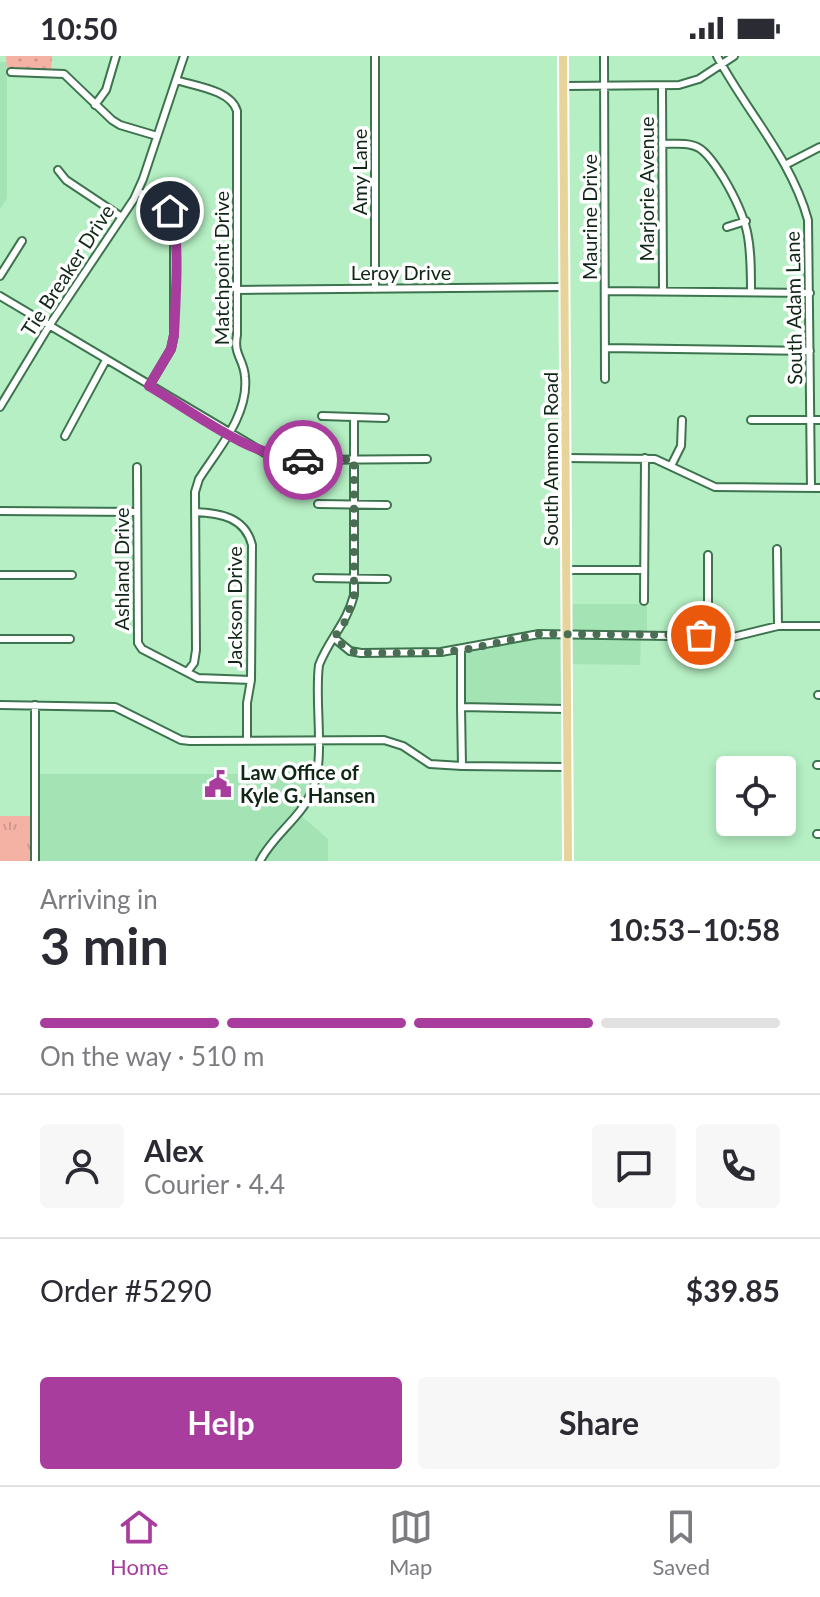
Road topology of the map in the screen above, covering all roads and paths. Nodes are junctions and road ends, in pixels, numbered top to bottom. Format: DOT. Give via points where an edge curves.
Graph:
graph roads {
  1 [pos="116,56"];
  2 [pos="184,56"];
  3 [pos="375,56"];
  4 [pos="563,56"];
  5 [pos="604,56"];
  6 [pos="717,56"];
  7 [pos="734,56"];
  8 [pos="721,65"];
  9 [pos="11,72"];
  10 [pos="176,80"];
  11 [pos="604,85"];
  12 [pos="564,86"];
  13 [pos="662,86"];
  14 [pos="95,105"];
  15 [pos="157,136"];
  16 [pos="662,144"];
  17 [pos="820,147"];
  18 [pos="785,165"];
  19 [pos="58,170"];
  20 [pos="138,191"];
  21 [pos="120,216"];
  22 [pos="746,221"];
  23 [pos="727,227"];
  24 [pos="22,241"];
  25 [pos="0,276"];
  26 [pos="565,287"];
  27 [pos="375,289"];
  28 [pos="237,290"];
  29 [pos="605,291"];
  30 [pos="663,291"];
  31 [pos="751,292"];
  32 [pos="810,293"];
  33 [pos="0,296"];
  34 [pos="49,326"];
  35 [pos="606,348"];
  36 [pos="810,351"];
  37 [pos="106,360"];
  38 [pos="605,379"];
  39 [pos="149,386"];
  40 [pos="0,407"];
  41 [pos="322,416"];
  42 [pos="354,417"];
  43 [pos="385,418"];
  44 [pos="682,420"];
  45 [pos="751,420"];
  46 [pos="811,420"];
  47 [pos="820,420"];
  48 [pos="228,433"];
  49 [pos="65,436"];
  50 [pos="566,458"];
  51 [pos="645,458"];
  52 [pos="354,459"];
  53 [pos="427,459"];
  54 [pos="671,466"];
  55 [pos="137,467"];
  56 [pos="811,488"];
  57 [pos="820,488"];
  58 [pos="318,504"];
  59 [pos="354,504"];
  60 [pos="387,505"];
  61 [pos="0,511"];
  62 [pos="137,512"];
  63 [pos="195,512"];
  64 [pos="777,549"];
  65 [pos="708,555"];
  66 [pos="567,570"];
  67 [pos="644,570"];
  68 [pos="0,575"];
  69 [pos="72,575"];
  70 [pos="317,578"];
  71 [pos="354,578"];
  72 [pos="387,579"];
  73 [pos="644,601"];
  74 [pos="778,626"];
  75 [pos="820,626"];
  76 [pos="567,634"];
  77 [pos="708,635"];
  78 [pos="334,638"];
  79 [pos="0,639"];
  80 [pos="70,639"];
  81 [pos="461,650"];
  82 [pos="187,672"];
  83 [pos="251,680"];
  84 [pos="0,705"];
  85 [pos="35,705"];
  86 [pos="461,707"];
  87 [pos="567,709"];
  88 [pos="317,740"];
  89 [pos="247,741"];
  90 [pos="462,766"];
  91 [pos="567,767"];
  92 [pos="35,861"];
  93 [pos="260,861"];
  94 [pos="568,861"];
  1 -- 14 [label="street" via="106,90"];
  2 -- 10 [label="street, Tie Breaker Drive"];
  3 -- 27 [label="street, Amy Lane"];
  4 -- 12 [label="main road, South Ammon Road"];
  5 -- 11 [label="street, Maurine Drive"];
  6 -- 8 [label="street, South Adam Lane"];
  7 -- 8 [label="street"];
  8 -- 13 [label="street" via="699,79"];
  8 -- 18 [label="street, South Adam Lane"];
  9 -- 14 [label="street" via="64,73"];
  10 -- 15 [label="street, Tie Breaker Drive"];
  10 -- 28 [label="street, Matchpoint Drive" via="235,104"];
  11 -- 12 [label="street"];
  11 -- 13 [label="street"];
  11 -- 29 [label="street, Maurine Drive"];
  12 -- 26 [label="main road, South Ammon Road"];
  13 -- 16 [label="street, Marjorie Avenue"];
  14 -- 15 [label="street" via="120,125"];
  15 -- 20 [label="street, Tie Breaker Drive"];
  16 -- 22 [label="street" via="691,144 705,152"];
  16 -- 30 [label="street, Marjorie Avenue"];
  17 -- 18 [label="street"];
  18 -- 32 [label="street, South Adam Lane" via="808,220"];
  19 -- 21 [label="street"];
  20 -- 21 [label="street, Tie Breaker Drive"];
  20 -- 39 [label="street" via="165,207 174,220 174,335"];
  21 -- 34 [label="street, Tie Breaker Drive"];
  22 -- 23 [label="street"];
  22 -- 31 [label="street"];
  24 -- 25 [label="street"];
  26 -- 27 [label="street, Leroy Drive"];
  26 -- 50 [label="main road, South Ammon Road"];
  27 -- 28 [label="street, Leroy Drive"];
  28 -- 48 [label="street, Matchpoint Drive" via="235,351 246,387"];
  29 -- 30 [label="street"];
  29 -- 35 [label="street, Maurine Drive"];
  30 -- 31 [label="street"];
  31 -- 32 [label="street"];
  32 -- 36 [label="street, South Adam Lane"];
  33 -- 34 [label="street"];
  34 -- 37 [label="street"];
  34 -- 40 [label="street, Tie Breaker Drive"];
  35 -- 36 [label="street"];
  35 -- 38 [label="street, Maurine Drive"];
  36 -- 46 [label="street, South Adam Lane"];
  37 -- 39 [label="street"];
  37 -- 49 [label="street"];
  39 -- 48 [label="street"];
  41 -- 42 [label="street"];
  42 -- 43 [label="street"];
  42 -- 52 [label="street"];
  44 -- 54 [label="street" via="681,446"];
  45 -- 46 [label="street"];
  46 -- 47 [label="street"];
  46 -- 56 [label="street, South Adam Lane"];
  48 -- 52 [label="street" via="285,459"];
  48 -- 63 [label="street, Matchpoint Drive" via="199,479"];
  50 -- 51 [label="street"];
  50 -- 66 [label="main road, South Ammon Road"];
  51 -- 54 [label="street"];
  51 -- 67 [label="street"];
  52 -- 53 [label="street"];
  52 -- 59 [label="street"];
  54 -- 56 [label="street" via="715,487"];
  55 -- 62 [label="street, Ashland Drive"];
  56 -- 57 [label="street"];
  58 -- 59 [label="street"];
  59 -- 60 [label="street"];
  59 -- 71 [label="street"];
  61 -- 62 [label="street"];
  62 -- 82 [label="street, Ashland Drive" via="138,643"];
  63 -- 82 [label="street, Matchpoint Drive" via="196,650"];
  63 -- 83 [label="street, Jackson Drive" via="219,512 250,535"];
  64 -- 74 [label="street"];
  65 -- 77 [label="street"];
  66 -- 67 [label="street"];
  66 -- 76 [label="main road, South Ammon Road"];
  67 -- 73 [label="street"];
  68 -- 69 [label="street"];
  70 -- 71 [label="street"];
  71 -- 72 [label="street"];
  71 -- 78 [label="street" via="351,608"];
  74 -- 75 [label="street"];
  74 -- 77 [label="street" via="744,636"];
  76 -- 77 [label="street"];
  76 -- 81 [label="street" via="513,638"];
  76 -- 87 [label="main road, South Ammon Road"];
  78 -- 81 [label="street" via="361,653"];
  78 -- 88 [label="street" via="319,665"];
  79 -- 80 [label="street"];
  81 -- 86 [label="street"];
  82 -- 83 [label="street, Ashland Drive" via="205,679"];
  83 -- 89 [label="street, Jackson Drive"];
  84 -- 85 [label="street"];
  85 -- 89 [label="street" via="106,706 181,740"];
  85 -- 92 [label="street"];
  86 -- 87 [label="street"];
  86 -- 90 [label="street"];
  87 -- 91 [label="main road, South Ammon Road"];
  88 -- 89 [label="street"];
  88 -- 90 [label="street" via="394,742 430,764"];
  88 -- 93 [label="street" via="312,791"];
  90 -- 91 [label="street"];
  91 -- 94 [label="main road, South Ammon Road"];
}
